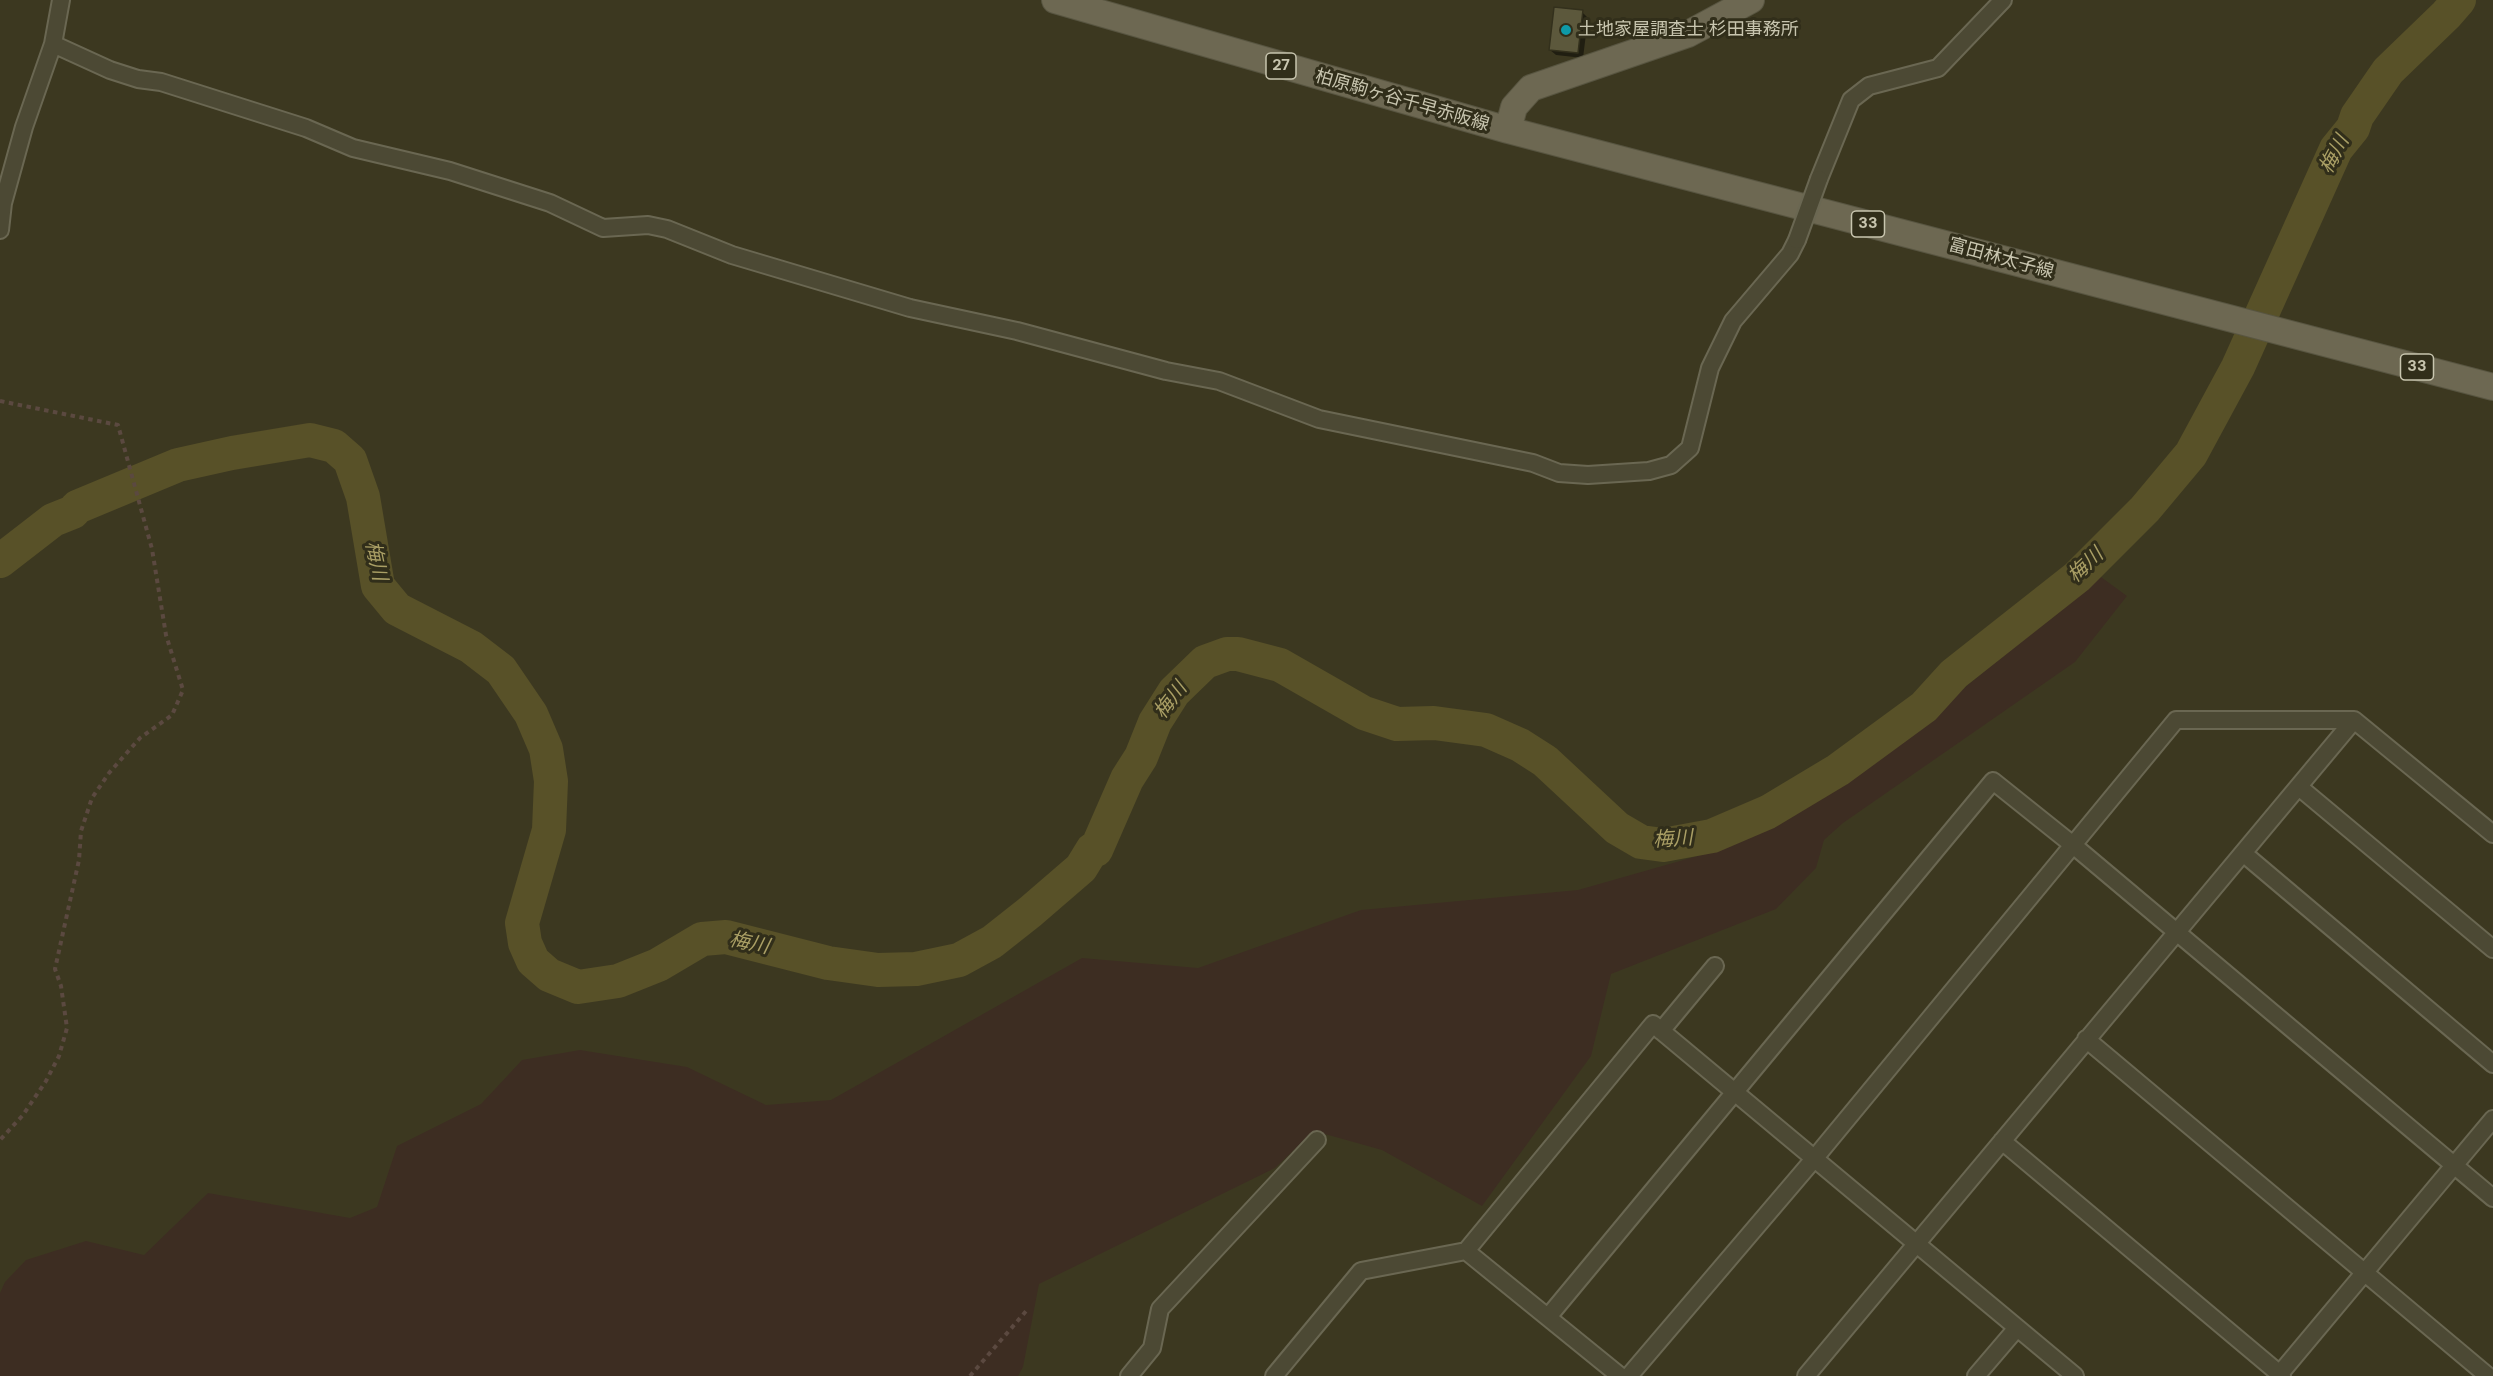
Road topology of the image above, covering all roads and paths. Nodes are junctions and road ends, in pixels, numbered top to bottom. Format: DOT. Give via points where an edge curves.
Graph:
graph roads {
  1 [pos="61,0"];
  2 [pos="1055,0"];
  3 [pos="1751,0"];
  4 [pos="2004,0"];
  5 [pos="53,45"];
  6 [pos="1508,130"];
  7 [pos="1,203"];
  8 [pos="0,230"];
  9 [pos="2493,387"];
  10 [pos="0,400"];
  11 [pos="2354,720"];
  12 [pos="2299,787"];
  13 [pos="2490,826"];
  14 [pos="2073,845"];
  15 [pos="2243,853"];
  16 [pos="2175,933"];
  17 [pos="2493,949"];
  18 [pos="1715,966"];
  19 [pos="1661,1030"];
  20 [pos="2086,1039"];
  21 [pos="2493,1064"];
  22 [pos="1734,1092"];
  23 [pos="2493,1119"];
  24 [pos="0,1140"];
  25 [pos="1317,1140"];
  26 [pos="2002,1140"];
  27 [pos="1814,1159"];
  28 [pos="2454,1165"];
  29 [pos="2493,1198"];
  30 [pos="1916,1244"];
  31 [pos="1466,1251"];
  32 [pos="2365,1272"];
  33 [pos="1027,1310"];
  34 [pos="1548,1317"];
  35 [pos="2017,1328"];
  36 [pos="2280,1375"];
  37 [pos="970,1376"];
  38 [pos="1129,1376"];
  39 [pos="1274,1376"];
  40 [pos="1620,1376"];
  41 [pos="1629,1376"];
  42 [pos="1806,1376"];
  43 [pos="1976,1376"];
  44 [pos="2075,1376"];
  45 [pos="2488,1376"];
  1 -- 5 [label="street"];
  2 -- 6 [label="main road, 柏原駒ヶ谷千早赤阪線 / 27"];
  3 -- 6 [label="main road, 柏原駒ヶ谷千早赤阪線" via="1688,34 1532,88 1514,107"];
  4 -- 5 [label="street, bridge" via="1938,68 1869,86 1851,100 1790,254 1733,321 1710,368 1690,448 1671,465 1649,471 1588,475 1558,473 1533,463 1319,419 1219,381 910,308 732,255 667,229 648,225 603,228 550,203 450,171 353,148 306,128 110,70"];
  5 -- 7 [label="street"];
  6 -- 9 [label="main road, 富田林太子線 / 33"];
  7 -- 8 [label="street"];
  10 -- 24 [label="path" via="118,425 152,549 166,634 183,690 172,715 140,738 92,798 81,831 79,860 55,969 67,1028 46,1081"];
  11 -- 12 [label="street"];
  11 -- 13 [label="street"];
  11 -- 14 [label="street" via="2176,720"];
  12 -- 15 [label="street"];
  12 -- 17 [label="street"];
  14 -- 16 [label="street"];
  14 -- 22 [label="street" via="1993,781"];
  14 -- 27 [label="street"];
  15 -- 16 [label="street"];
  15 -- 21 [label="street"];
  16 -- 20 [label="street"];
  16 -- 28 [label="street"];
  18 -- 19 [label="street"];
  19 -- 22 [label="street"];
  19 -- 31 [label="street" via="1653,1024"];
  20 -- 26 [label="street"];
  20 -- 32 [label="street"];
  22 -- 27 [label="street"];
  22 -- 34 [label="street"];
  23 -- 28 [label="street"];
  25 -- 38 [label="street" via="1160,1309 1152,1348"];
  26 -- 30 [label="street"];
  26 -- 36 [label="street"];
  27 -- 30 [label="street"];
  27 -- 41 [label="street"];
  28 -- 29 [label="street"];
  28 -- 32 [label="street"];
  30 -- 35 [label="street"];
  30 -- 42 [label="street"];
  31 -- 34 [label="street"];
  31 -- 39 [label="street" via="1361,1271"];
  32 -- 36 [label="street"];
  32 -- 45 [label="street"];
  33 -- 37 [label="path"];
  34 -- 40 [label="street"];
  35 -- 43 [label="street"];
  35 -- 44 [label="street"];
}
